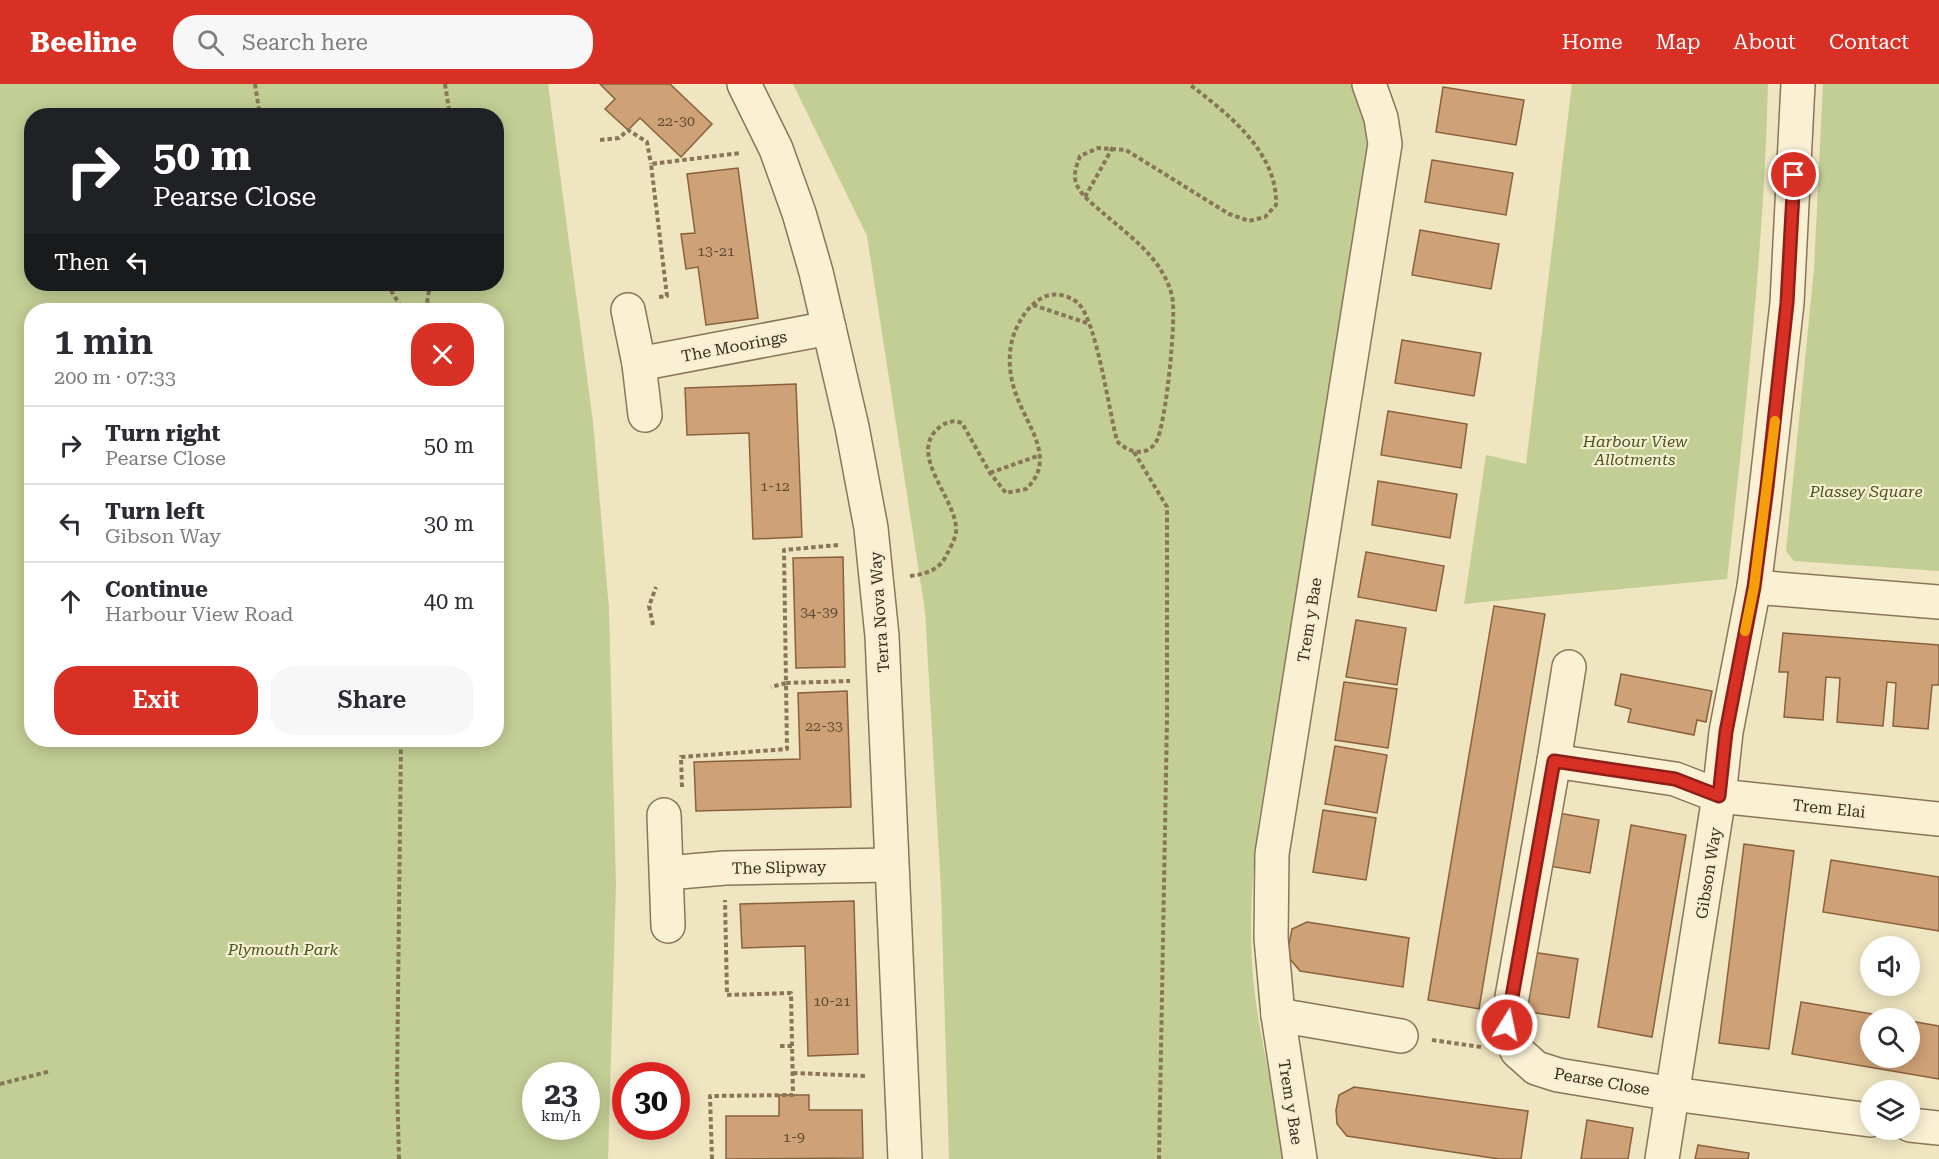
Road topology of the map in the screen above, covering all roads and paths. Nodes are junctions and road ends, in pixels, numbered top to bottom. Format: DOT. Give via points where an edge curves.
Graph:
graph roads {
  1 [pos="255,84"];
  2 [pos="445,84"];
  3 [pos="744,84"];
  4 [pos="1190,84"];
  5 [pos="1370,84"];
  6 [pos="1798,84"];
  7 [pos="259,108"];
  8 [pos="449,108"];
  9 [pos="600,140"];
  10 [pos="1113,147"];
  11 [pos="776,149"];
  12 [pos="651,164"];
  13 [pos="1084,198"];
  14 [pos="642,304"];
  15 [pos="1033,305"];
  16 [pos="1088,323"];
  17 [pos="829,328"];
  18 [pos="639,364"];
  19 [pos="645,415"];
  20 [pos="1134,452"];
  21 [pos="1040,455"];
  22 [pos="990,473"];
  23 [pos="873,542"];
  24 [pos="906,577"];
  25 [pos="656,587"];
  26 [pos="1754,587"];
  27 [pos="1939,602"];
  28 [pos="653,625"];
  29 [pos="1569,667"];
  30 [pos="884,680"];
  31 [pos="786,683"];
  32 [pos="771,687"];
  33 [pos="401,747"];
  34 [pos="1554,761"];
  35 [pos="1719,796"];
  36 [pos="673,803"];
  37 [pos="1939,819"];
  38 [pos="891,865"];
  39 [pos="725,868"];
  40 [pos="667,873"];
  41 [pos="668,926"];
  42 [pos="1278,1015"];
  43 [pos="1401,1036"];
  44 [pos="780,1046"];
  45 [pos="792,1046"];
  46 [pos="1517,1051"];
  47 [pos="51,1071"];
  48 [pos="793,1072"];
  49 [pos="900,1078"];
  50 [pos="0,1084"];
  51 [pos="1673,1094"];
  52 [pos="1860,1119"];
  53 [pos="1920,1126"];
  54 [pos="1939,1128"];
  55 [pos="399,1159"];
  56 [pos="712,1159"];
  57 [pos="905,1159"];
  58 [pos="1159,1159"];
  59 [pos="1300,1159"];
  60 [pos="1662,1159"];
  1 -- 7 [label="path"];
  2 -- 8 [label="path"];
  3 -- 11 [label="street, Terra Nova Way"];
  4 -- 10 [label="path" via="1230,115 1270,171 1277,188 1276,205 1264,217 1249,221 1229,214 1133,154"];
  5 -- 42 [label="street, Trem y Bae" via="1385,144 1272,854 1270,938"];
  6 -- 26 [label="street, Gibson Way" via="1787,303"];
  9 -- 12 [label="path" via="619,138 628,130 647,142"];
  10 -- 13 [label="path"];
  10 -- 13 [label="path" via="1080,156 1074,171"];
  11 -- 12 [label="path"];
  11 -- 17 [label="street, Terra Nova Way" via="799,213"];
  12 -- 14 [label="path" via="667,296"];
  13 -- 20 [label="path" via="1158,263 1173,299 1161,426 1155,443"];
  14 -- 18 [label="street"];
  15 -- 16 [label="path"];
  15 -- 16 [label="path" via="1043,297 1066,296 1079,305"];
  15 -- 21 [label="path" via="1019,320 1009,364 1016,396 1038,440"];
  16 -- 20 [label="path" via="1117,441"];
  17 -- 18 [label="street, The Moorings"];
  17 -- 23 [label="street, Terra Nova Way"];
  18 -- 19 [label="street"];
  20 -- 58 [label="path" via="1167,507"];
  21 -- 22 [label="path"];
  21 -- 22 [label="path" via="1039,471 1026,489 1006,493"];
  22 -- 24 [label="path" via="962,423 947,422 931,435 928,449 932,466 955,522 956,534 945,560 934,570"];
  23 -- 30 [label="street, Terra Nova Way"];
  23 -- 31 [label="path" via="784,550"];
  25 -- 28 [label="path" via="649,606"];
  26 -- 27 [label="street"];
  26 -- 35 [label="street, Gibson Way" via="1726,732"];
  29 -- 34 [label="street"];
  30 -- 31 [label="path"];
  30 -- 38 [label="street, Terra Nova Way"];
  31 -- 32 [label="path"];
  31 -- 36 [label="path" via="787,749 681,757"];
  33 -- 55 [label="path"];
  34 -- 35 [label="street" via="1675,779"];
  34 -- 46 [label="street" via="1507,1025"];
  35 -- 37 [label="street, Trem Elai"];
  35 -- 51 [label="street, Gibson Way"];
  36 -- 40 [label="street"];
  38 -- 39 [label="street, The Slipway"];
  38 -- 49 [label="street, Terra Nova Way"];
  39 -- 40 [label="street, The Slipway"];
  39 -- 45 [label="path" via="727,995 791,993"];
  40 -- 41 [label="street"];
  42 -- 43 [label="street"];
  42 -- 59 [label="street, Trem y Bae"];
  43 -- 46 [label="path"];
  44 -- 45 [label="path"];
  45 -- 48 [label="path"];
  46 -- 51 [label="street, Pearse Close" via="1536,1068 1558,1075"];
  47 -- 50 [label="path"];
  48 -- 49 [label="path"];
  48 -- 56 [label="path" via="793,1095 710,1096"];
  49 -- 57 [label="street, Terra Nova Way"];
  51 -- 52 [label="street, Pearse Close"];
  51 -- 60 [label="street, Gibson Way"];
  53 -- 54 [label="street"];
}
